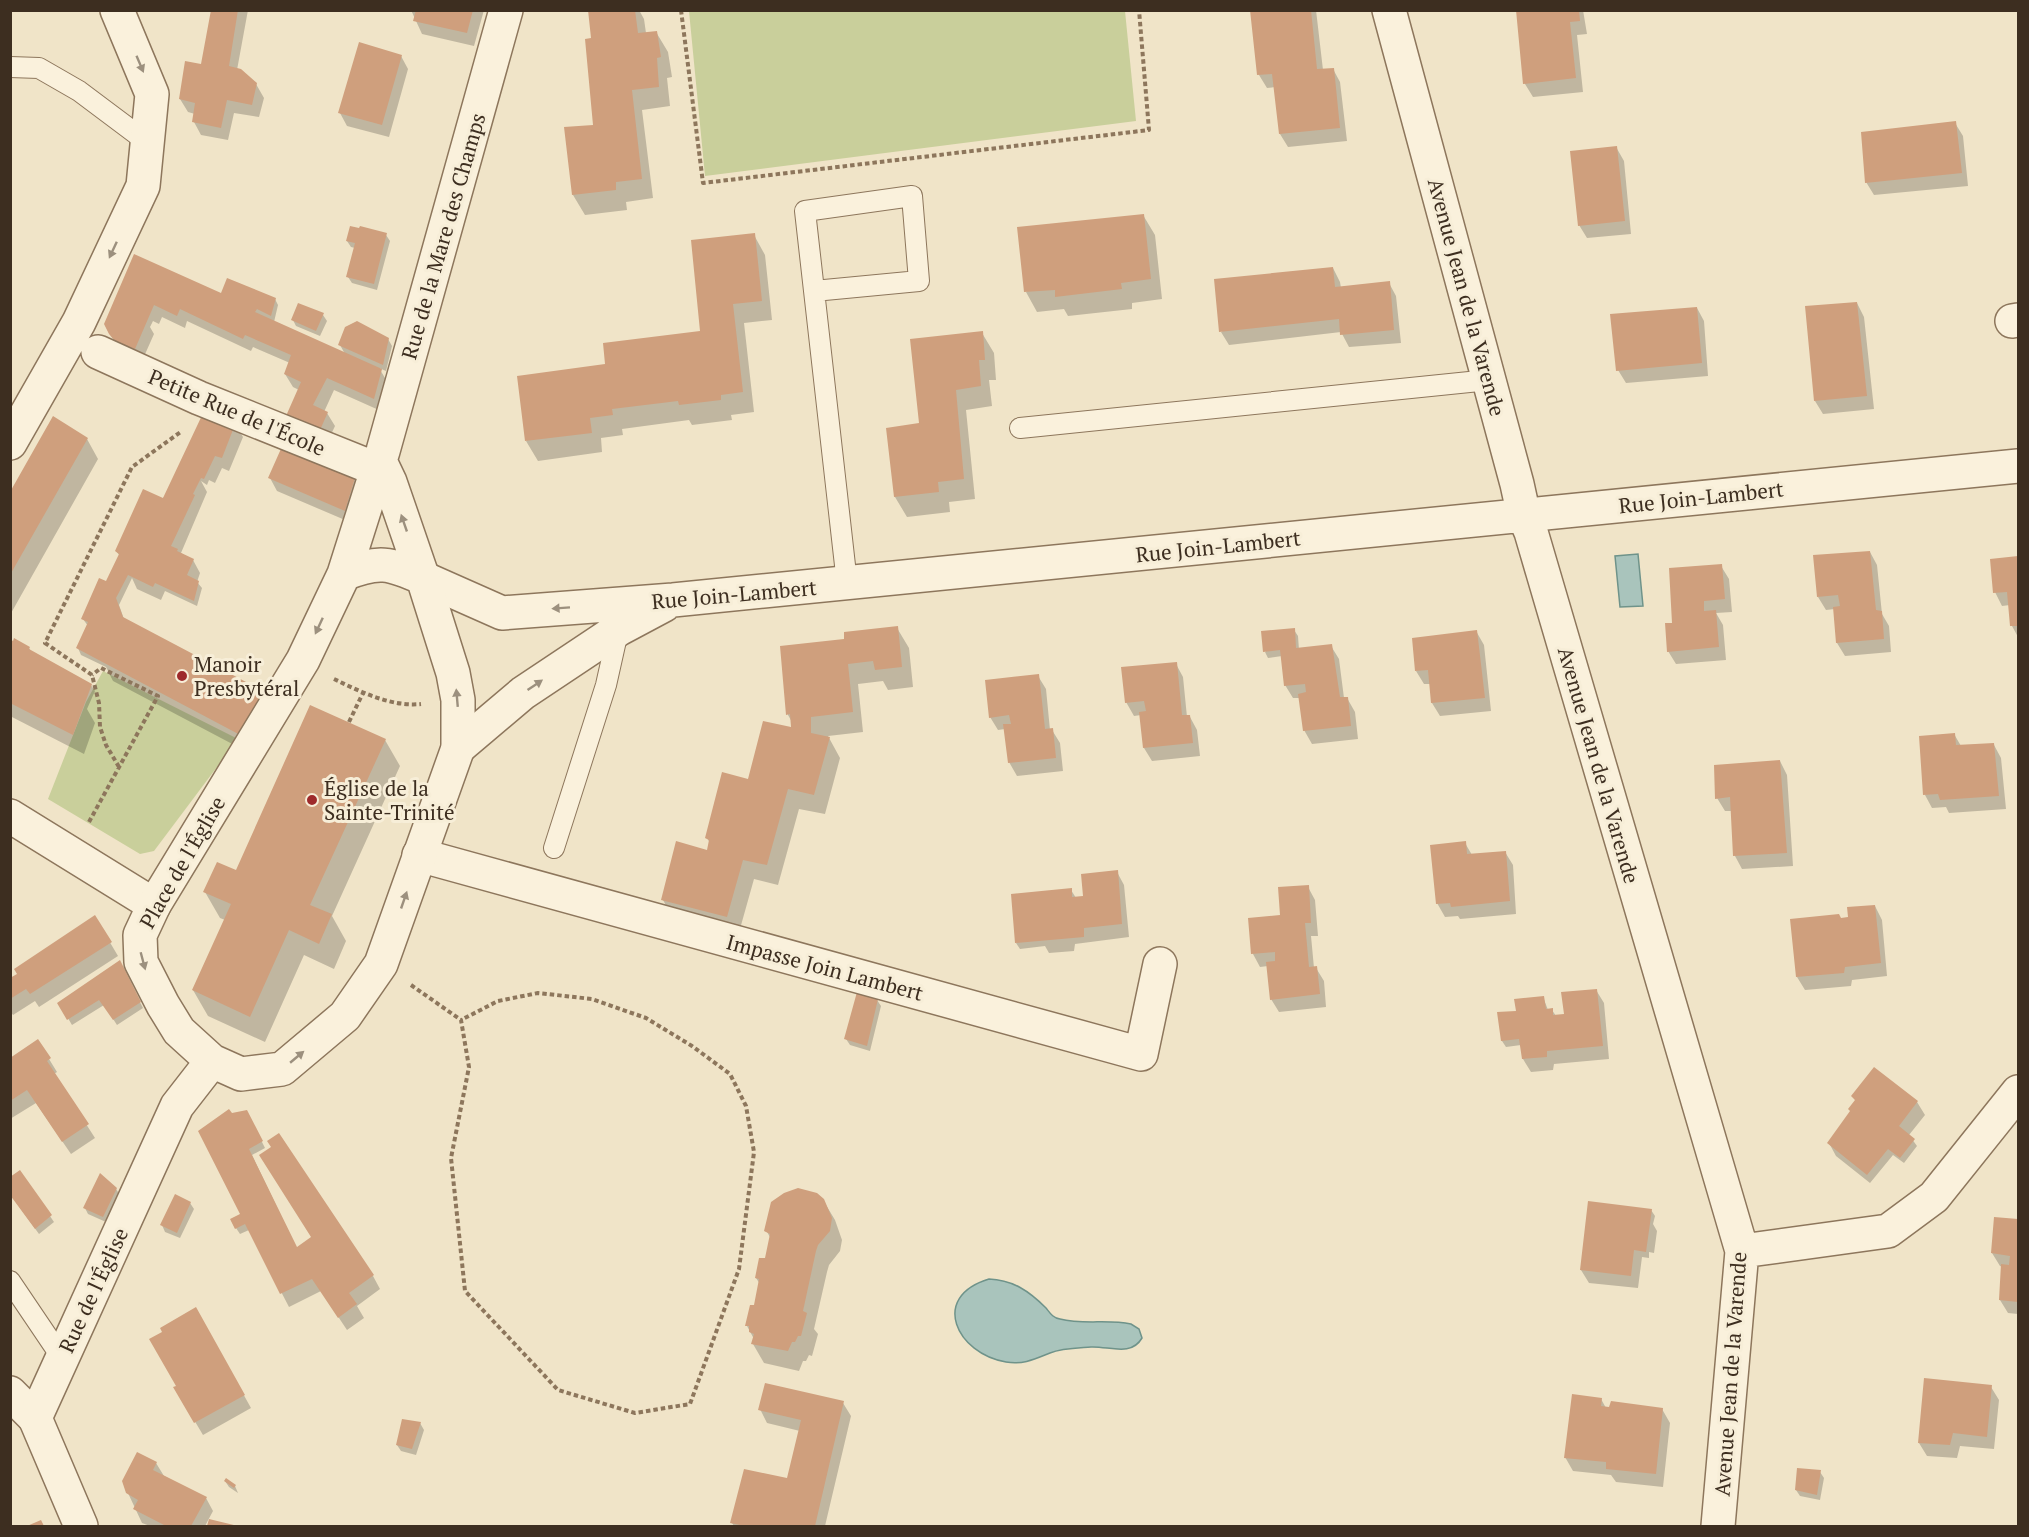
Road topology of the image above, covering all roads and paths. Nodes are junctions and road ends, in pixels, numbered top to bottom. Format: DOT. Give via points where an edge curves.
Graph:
graph roads {
  1 [pos="117,10"];
  2 [pos="506,10"];
  3 [pos="681,10"];
  4 [pos="1139,10"];
  5 [pos="1389,10"];
  6 [pos="10,67"];
  7 [pos="147,142"];
  8 [pos="814,291"];
  9 [pos="98,352"];
  10 [pos="1489,380"];
  11 [pos="199,398"];
  12 [pos="1020,428"];
  13 [pos="10,442"];
  14 [pos="378,465"];
  15 [pos="2019,466"];
  16 [pos="1524,516"];
  17 [pos="344,574"];
  18 [pos="423,578"];
  19 [pos="848,583"];
  20 [pos="619,616"];
  21 [pos="303,660"];
  22 [pos="92,675"];
  23 [pos="363,693"];
  24 [pos="458,700"];
  25 [pos="349,723"];
  26 [pos="458,748"];
  27 [pos="119,768"];
  28 [pos="19,821"];
  29 [pos="554,848"];
  30 [pos="72,854"];
  31 [pos="419,855"];
  32 [pos="154,905"];
  33 [pos="381,964"];
  34 [pos="1161,964"];
  35 [pos="461,1020"];
  36 [pos="212,1061"];
  37 [pos="2019,1092"];
  38 [pos="1742,1251"];
  39 [pos="10,1281"];
  40 [pos="62,1358"];
  41 [pos="10,1392"];
  42 [pos="35,1418"];
  43 [pos="81,1527"];
  44 [pos="1718,1527"];
  1 -- 7 [label="street, one-way" via="152,94"];
  2 -- 14 [label="street, Rue de la Mare des Champs"];
  3 -- 4 [label="path" via="703,183 1149,130"];
  5 -- 10 [label="street, Avenue Jean de la Varende"];
  6 -- 7 [label="lane" via="39,68 79,91"];
  7 -- 13 [label="street, one-way" via="143,186 79,322"];
  8 -- 8 [label="lane" via="805,211 912,196 920,281"];
  8 -- 19 [label="lane"];
  9 -- 11 [label="street, Petite Rue de l'École"];
  10 -- 12 [label="lane"];
  10 -- 16 [label="street, Avenue Jean de la Varende"];
  11 -- 14 [label="street, Petite Rue de l'École"];
  11 -- 22 [label="path" via="182,431 132,467 45,643"];
  14 -- 17 [label="street, Rue de la Mare des Champs"];
  18 -- 14 [label="street, one-way" via="390,482"];
  15 -- 16 [label="street, Rue Join-Lambert"];
  16 -- 19 [label="street, Rue Join-Lambert"];
  16 -- 38 [label="street, Avenue Jean de la Varende"];
  17 -- 18 [label="street" via="379,564"];
  17 -- 21 [label="street, Place de l'Église, one-way"];
  20 -- 18 [label="street, Rue Join-Lambert, one-way" via="502,613"];
  24 -- 18 [label="street, Place de l'Église, one-way"];
  19 -- 20 [label="street, Rue Join-Lambert" via="673,600"];
  26 -- 20 [label="street, one-way"];
  20 -- 29 [label="lane" via="606,685"];
  21 -- 23 [label="path"];
  21 -- 32 [label="street, Place de l'Église"];
  22 -- 27 [label="path" via="100,727"];
  22 -- 27 [label="path" via="101,669 158,696"];
  23 -- 24 [label="path" via="406,705"];
  23 -- 25 [label="path"];
  24 -- 26 [label="street, Place de l'Église"];
  26 -- 31 [label="street, Place de l'Église"];
  27 -- 30 [label="path"];
  28 -- 30 [label="street"];
  30 -- 32 [label="street"];
  33 -- 31 [label="street, Place de l'Église, one-way"];
  31 -- 34 [label="street, Impasse Join Lambert" via="1141,1054"];
  32 -- 36 [label="street, Place de l'Église, one-way" via="140,935 141,962 179,1031"];
  33 -- 35 [label="path"];
  36 -- 33 [label="street, Place de l'Église, one-way" via="242,1074 282,1070 345,1016"];
  35 -- 35 [label="path" via="469,1067 451,1158 465,1291 558,1390 635,1413 690,1404 739,1269 754,1152 746,1106 730,1074 646,1018 592,999 538,993 498,1001"];
  36 -- 40 [label="street, Rue de l'Église" via="177,1106"];
  37 -- 38 [label="street" via="1934,1197 1887,1231"];
  38 -- 44 [label="street, Avenue Jean de la Varende"];
  39 -- 40 [label="lane"];
  40 -- 42 [label="street, Rue de l'Église"];
  41 -- 42 [label="street"];
  42 -- 43 [label="street"];
}
